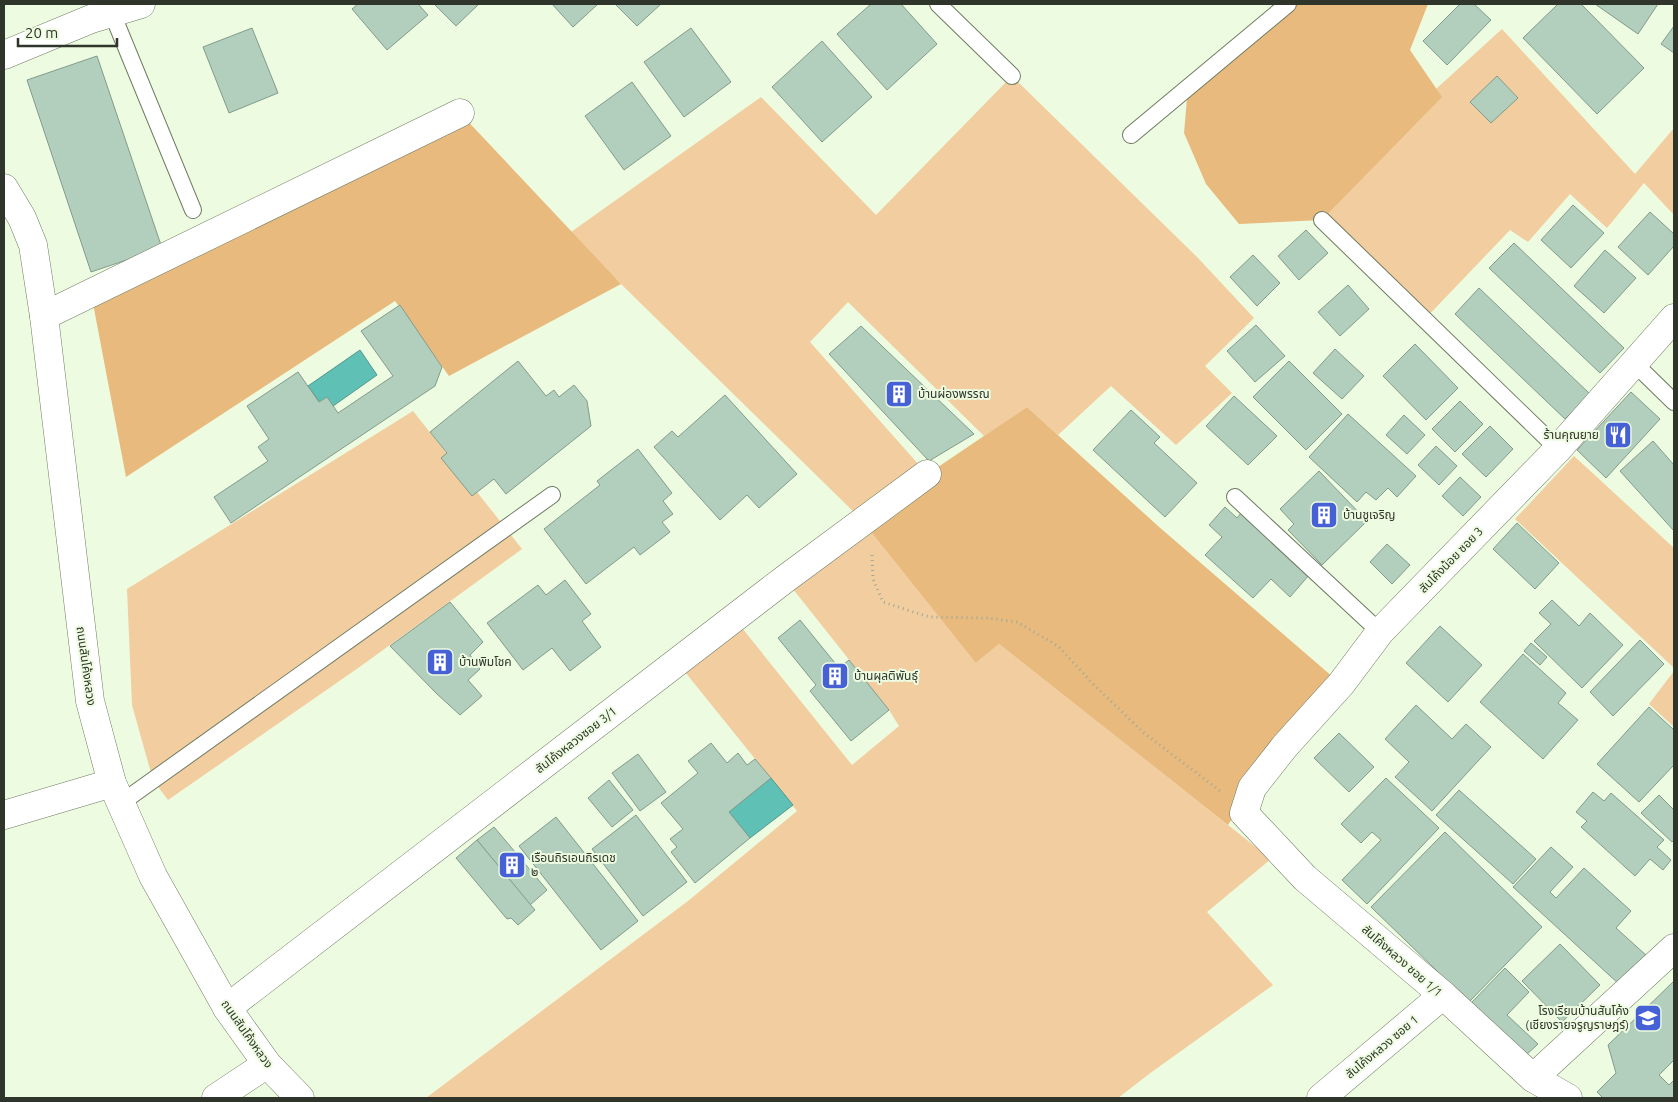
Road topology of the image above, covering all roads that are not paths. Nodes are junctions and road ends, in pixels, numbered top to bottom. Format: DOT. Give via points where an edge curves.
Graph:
graph roads {
  1 [pos="141,4"];
  2 [pos="938,4"];
  3 [pos="1288,4"];
  4 [pos="96,12"];
  5 [pos="4,55"];
  6 [pos="1012,76"];
  7 [pos="460,113"];
  8 [pos="1131,135"];
  9 [pos="4,188"];
  10 [pos="193,210"];
  11 [pos="1322,220"];
  12 [pos="44,316"];
  13 [pos="1674,318"];
  14 [pos="1634,364"];
  15 [pos="1674,402"];
  16 [pos="1558,449"];
  17 [pos="927,474"];
  18 [pos="552,495"];
  19 [pos="1235,497"];
  20 [pos="1380,632"];
  21 [pos="117,793"];
  22 [pos="1244,813"];
  23 [pos="4,815"];
  24 [pos="1674,948"];
  25 [pos="1443,995"];
  26 [pos="227,1008"];
  27 [pos="267,1064"];
  28 [pos="1533,1078"];
  29 [pos="216,1098"];
  30 [pos="300,1098"];
  31 [pos="1321,1098"];
  32 [pos="1568,1098"];
  1 -- 4 [label="street"];
  2 -- 6 [label="lane"];
  3 -- 8 [label="lane"];
  4 -- 5 [label="street"];
  4 -- 10 [label="lane"];
  7 -- 12 [label="street"];
  9 -- 12 [label="street, ถนนสันโค้งหลวง" via="33,245"];
  11 -- 16 [label="lane"];
  12 -- 21 [label="street, ถนนสันโค้งหลวง" via="90,701"];
  13 -- 14 [label="street, สันโค้งน้อย ซอย 3"];
  14 -- 15 [label="lane"];
  14 -- 16 [label="street, สันโค้งน้อย ซอย 3"];
  16 -- 20 [label="street, สันโค้งน้อย ซอย 3"];
  17 -- 26 [label="street, สันโค้งหลวงซอย 3/1" via="784,579"];
  18 -- 21 [label="lane"];
  19 -- 20 [label="lane"];
  20 -- 22 [label="street, สันโค้งน้อย ซอย 3" via="1341,684 1252,788"];
  21 -- 23 [label="street"];
  21 -- 26 [label="street, ถนนสันโค้งหลวง" via="153,876"];
  22 -- 25 [label="street, สันโค้งหลวง ซอย 1/1" via="1305,878"];
  24 -- 28 [label="street"];
  25 -- 28 [label="street, สันโค้งหลวง ซอย 1/1"];
  25 -- 31 [label="street, สันโค้งหลวง ซอย 1"];
  26 -- 27 [label="street, ถนนสันโค้งหลวง"];
  27 -- 29 [label="street"];
  27 -- 30 [label="street, ถนนสันโค้งหลวง"];
  28 -- 32 [label="street, สันโค้งหลวง ซอย 1/1"];
}
